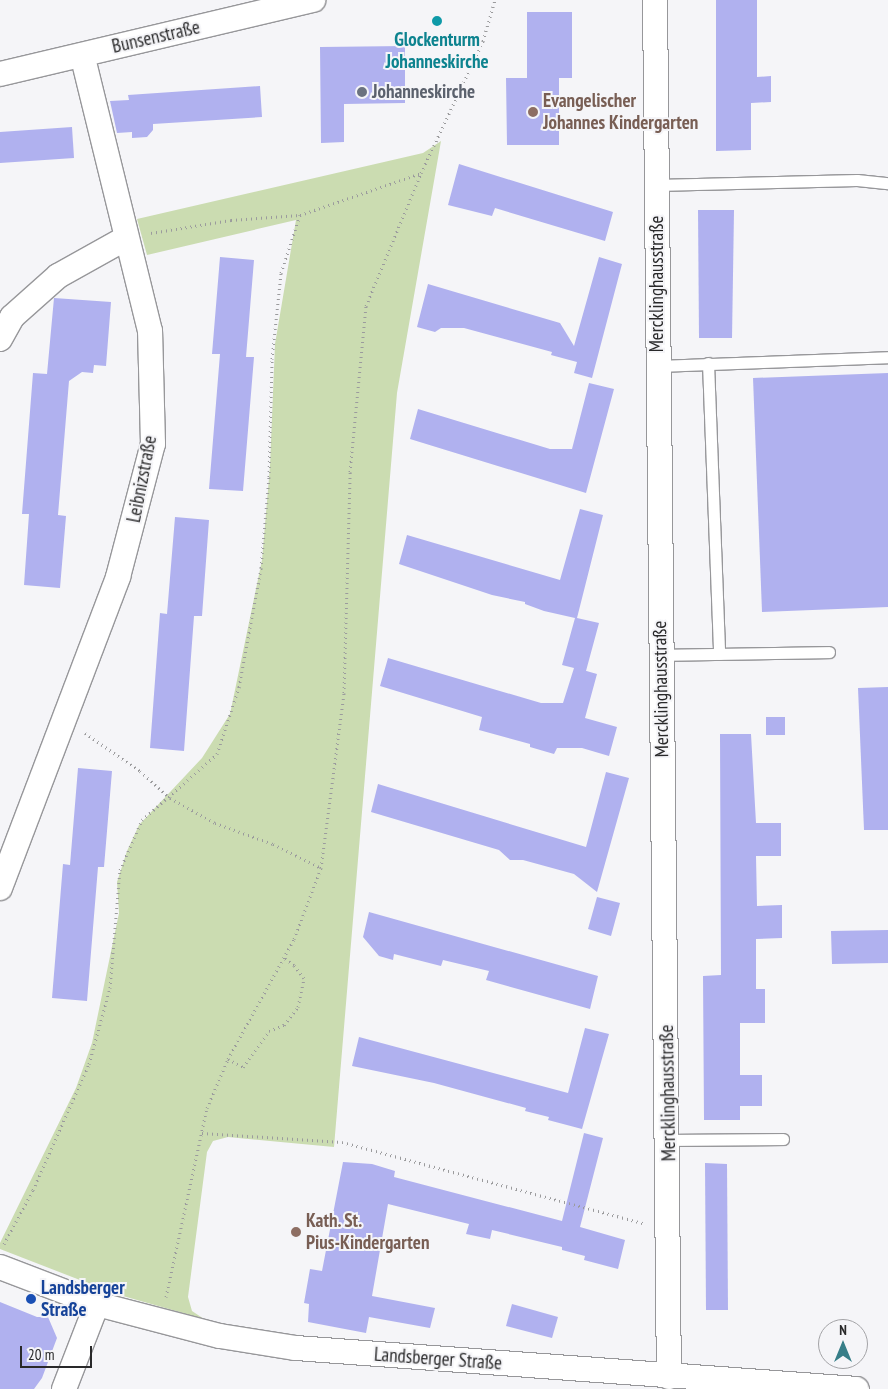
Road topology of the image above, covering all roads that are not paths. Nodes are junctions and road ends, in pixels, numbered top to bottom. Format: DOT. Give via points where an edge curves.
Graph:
graph roads {
  1 [pos="313,0"];
  2 [pos="655,0"];
  3 [pos="82,54"];
  4 [pos="0,74"];
  5 [pos="888,183"];
  6 [pos="656,185"];
  7 [pos="126,238"];
  8 [pos="0,339"];
  9 [pos="888,356"];
  10 [pos="708,363"];
  11 [pos="658,366"];
  12 [pos="829,652"];
  13 [pos="719,654"];
  14 [pos="660,655"];
  15 [pos="0,888"];
  16 [pos="783,1139"];
  17 [pos="669,1140"];
  18 [pos="0,1267"];
  19 [pos="97,1304"];
  20 [pos="669,1377"];
  21 [pos="635,1382"];
  22 [pos="64,1389"];
  23 [pos="857,1389"];
  1 -- 3 [label="street, Bunsenstraße"];
  2 -- 6 [label="street, Mercklinghausstraße"];
  3 -- 4 [label="street, Bunsenstraße"];
  3 -- 7 [label="street, Leibnizstraße"];
  5 -- 6 [label="lane" via="858,180"];
  6 -- 11 [label="street, Mercklinghausstraße"];
  7 -- 8 [label="street" via="58,276 12,317"];
  7 -- 15 [label="street, Leibnizstraße" via="150,331 153,444 118,577"];
  9 -- 10 [label="lane"];
  10 -- 11 [label="lane"];
  10 -- 13 [label="lane"];
  11 -- 14 [label="street, Mercklinghausstraße"];
  12 -- 13 [label="lane"];
  13 -- 14 [label="lane"];
  14 -- 17 [label="street, Mercklinghausstraße"];
  16 -- 17 [label="lane"];
  17 -- 20 [label="street, Mercklinghausstraße"];
  18 -- 19 [label="street, Landsberger Straße"];
  19 -- 21 [label="street, Landsberger Straße" via="220,1336 296,1348"];
  19 -- 22 [label="street"];
  20 -- 21 [label="street, Landsberger Straße"];
  20 -- 23 [label="street, Landsberger Straße"];
}
